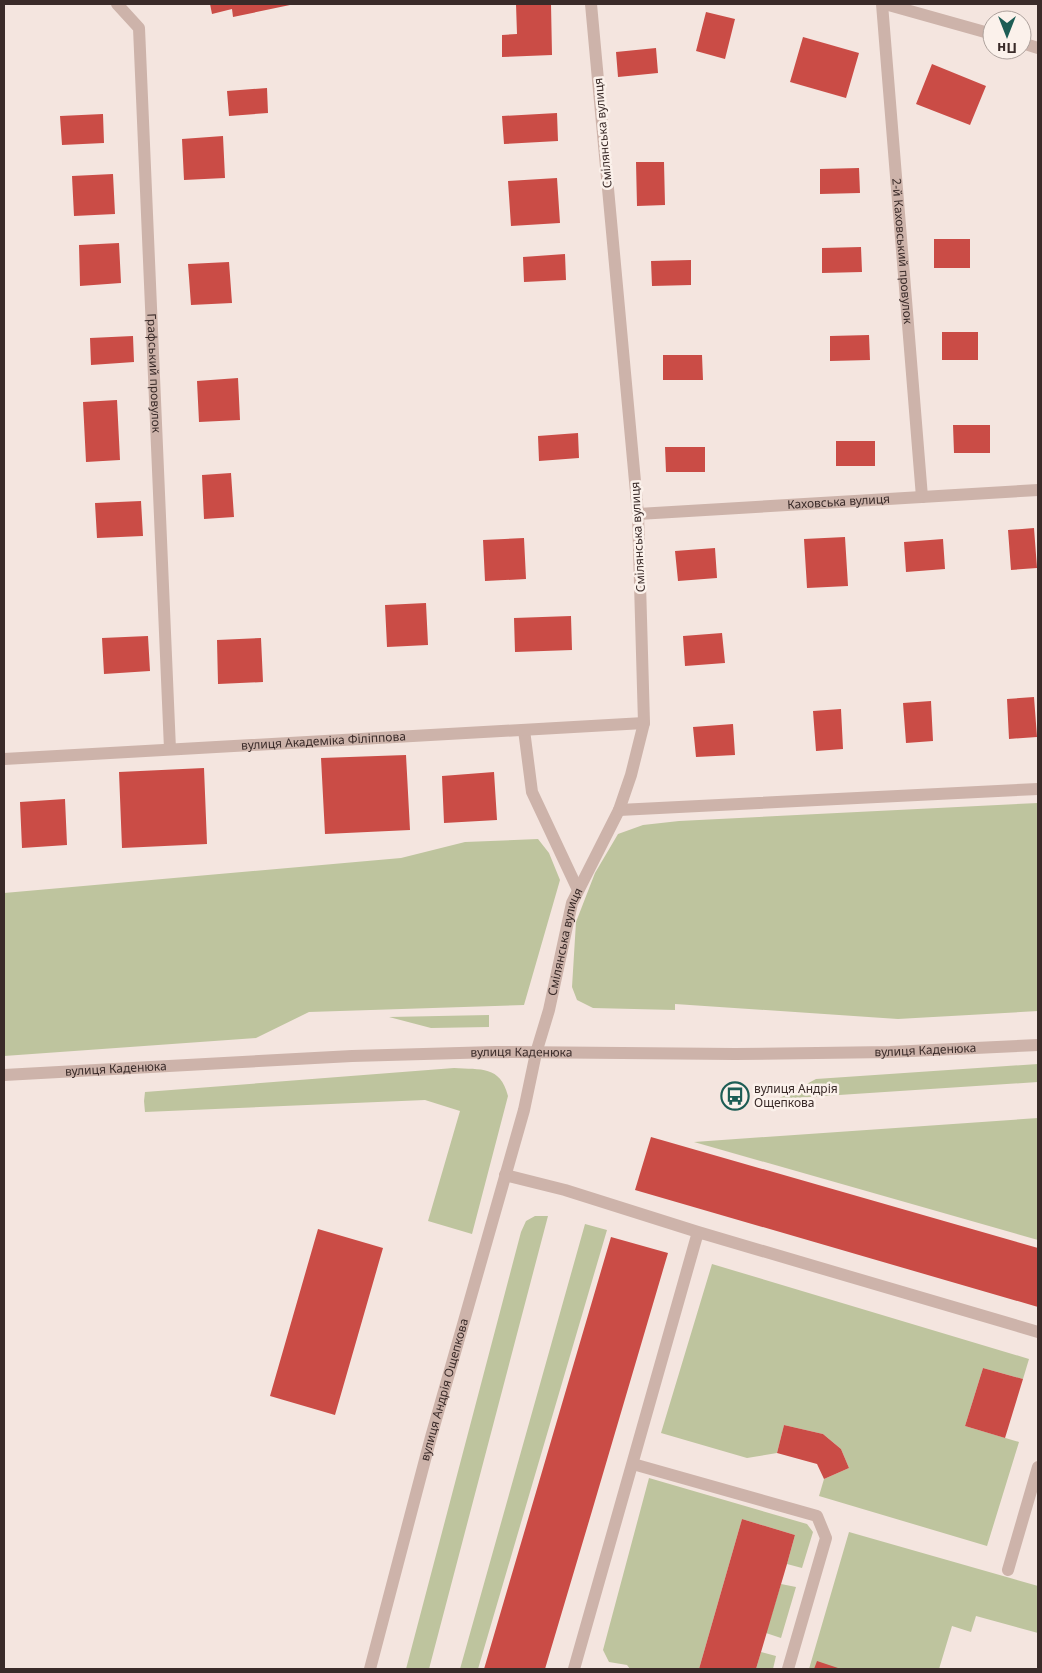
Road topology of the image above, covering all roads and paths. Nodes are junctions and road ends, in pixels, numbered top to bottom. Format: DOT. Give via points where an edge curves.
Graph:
graph roads {
  1 [pos="117,4"];
  2 [pos="591,4"];
  3 [pos="883,4"];
  4 [pos="982,31"];
  5 [pos="1038,490"];
  6 [pos="922,497"];
  7 [pos="638,514"];
  8 [pos="644,723"];
  9 [pos="524,730"];
  10 [pos="170,749"];
  11 [pos="4,759"];
  12 [pos="1038,790"];
  13 [pos="619,810"];
  14 [pos="578,890"];
  15 [pos="1038,1045"];
  16 [pos="536,1053"];
  17 [pos="4,1075"];
  18 [pos="505,1175"];
  19 [pos="698,1232"];
  20 [pos="1038,1332"];
  21 [pos="633,1464"];
  22 [pos="1038,1467"];
  23 [pos="1008,1570"];
  24 [pos="370,1669"];
  25 [pos="574,1669"];
  26 [pos="788,1669"];
  1 -- 10 [label="street, Графський провулок" via="139,28"];
  2 -- 7 [label="street, Смілянська вулиця"];
  3 -- 4 [label="street"];
  3 -- 6 [label="street, 2-й Каховський провулок"];
  5 -- 6 [label="street, Каховська вулиця"];
  6 -- 7 [label="street, Каховська вулиця"];
  7 -- 8 [label="street, Смілянська вулиця"];
  8 -- 9 [label="street, вулиця Академіка Філіппова"];
  8 -- 13 [label="street, Смілянська вулиця"];
  9 -- 10 [label="street, вулиця Академіка Філіппова"];
  9 -- 14 [label="street" via="532,792"];
  10 -- 11 [label="street, вулиця Академіка Філіппова"];
  12 -- 13 [label="street"];
  13 -- 14 [label="street, Смілянська вулиця"];
  14 -- 16 [label="street, Смілянська вулиця" via="572,903 549,1010"];
  15 -- 16 [label="street, вулиця Каденюка" via="890,1052"];
  16 -- 17 [label="street, вулиця Каденюка" via="352,1056"];
  16 -- 18 [label="street, вулиця Андрія Ощепкова"];
  18 -- 19 [label="street" via="565,1190"];
  18 -- 24 [label="street, вулиця Андрія Ощепкова"];
  19 -- 20 [label="street"];
  19 -- 21 [label="street"];
  21 -- 25 [label="street"];
  21 -- 26 [label="street" via="817,1516 826,1538"];
  22 -- 23 [label="street"];
}
